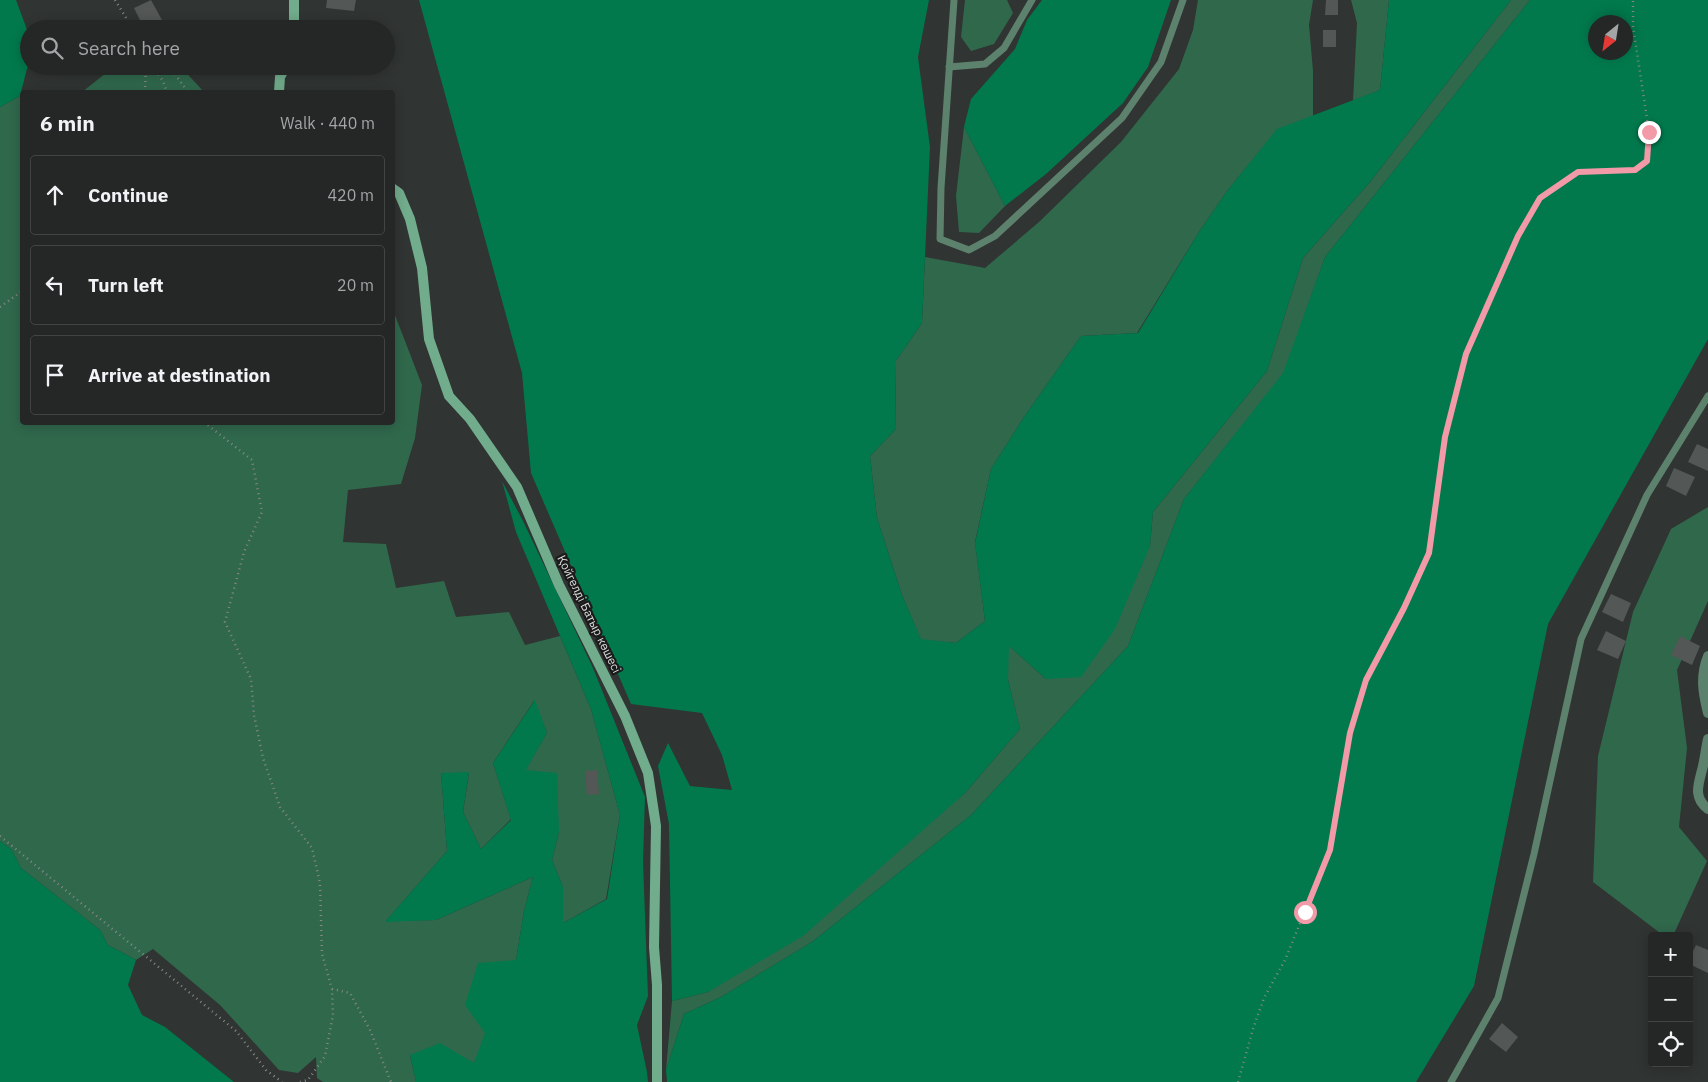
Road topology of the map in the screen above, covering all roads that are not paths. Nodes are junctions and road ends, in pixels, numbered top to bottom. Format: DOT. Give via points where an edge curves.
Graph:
graph roads {
  1 [pos="294,0"];
  2 [pos="954,0"];
  3 [pos="1032,0"];
  4 [pos="1183,0"];
  5 [pos="294,20"];
  6 [pos="949,68"];
  7 [pos="281,75"];
  8 [pos="279,90"];
  9 [pos="395,190"];
  10 [pos="1708,396"];
  11 [pos="1708,656"];
  12 [pos="1708,713"];
  13 [pos="1708,739"];
  14 [pos="1708,809"];
  15 [pos="657,1082"];
  16 [pos="1451,1082"];
  1 -- 5 [label="street"];
  2 -- 6 [label="lane"];
  3 -- 6 [label="lane" via="1004,48 985,64"];
  4 -- 6 [label="lane" via="1162,62 1122,118 995,236 969,250 940,239"];
  7 -- 8 [label="street"];
  9 -- 15 [label="street, Қойгелді Батыр көшесі" via="400,193 410,219 422,268 429,338 449,396 470,418 517,487 559,586 625,716 648,773 656,826"];
  10 -- 16 [label="lane" via="1647,495 1581,639 1534,854 1498,998"];
  11 -- 12 [label="street" via="1703,669 1703,692"];
  13 -- 14 [label="street" via="1696,788 1699,799"];
}
